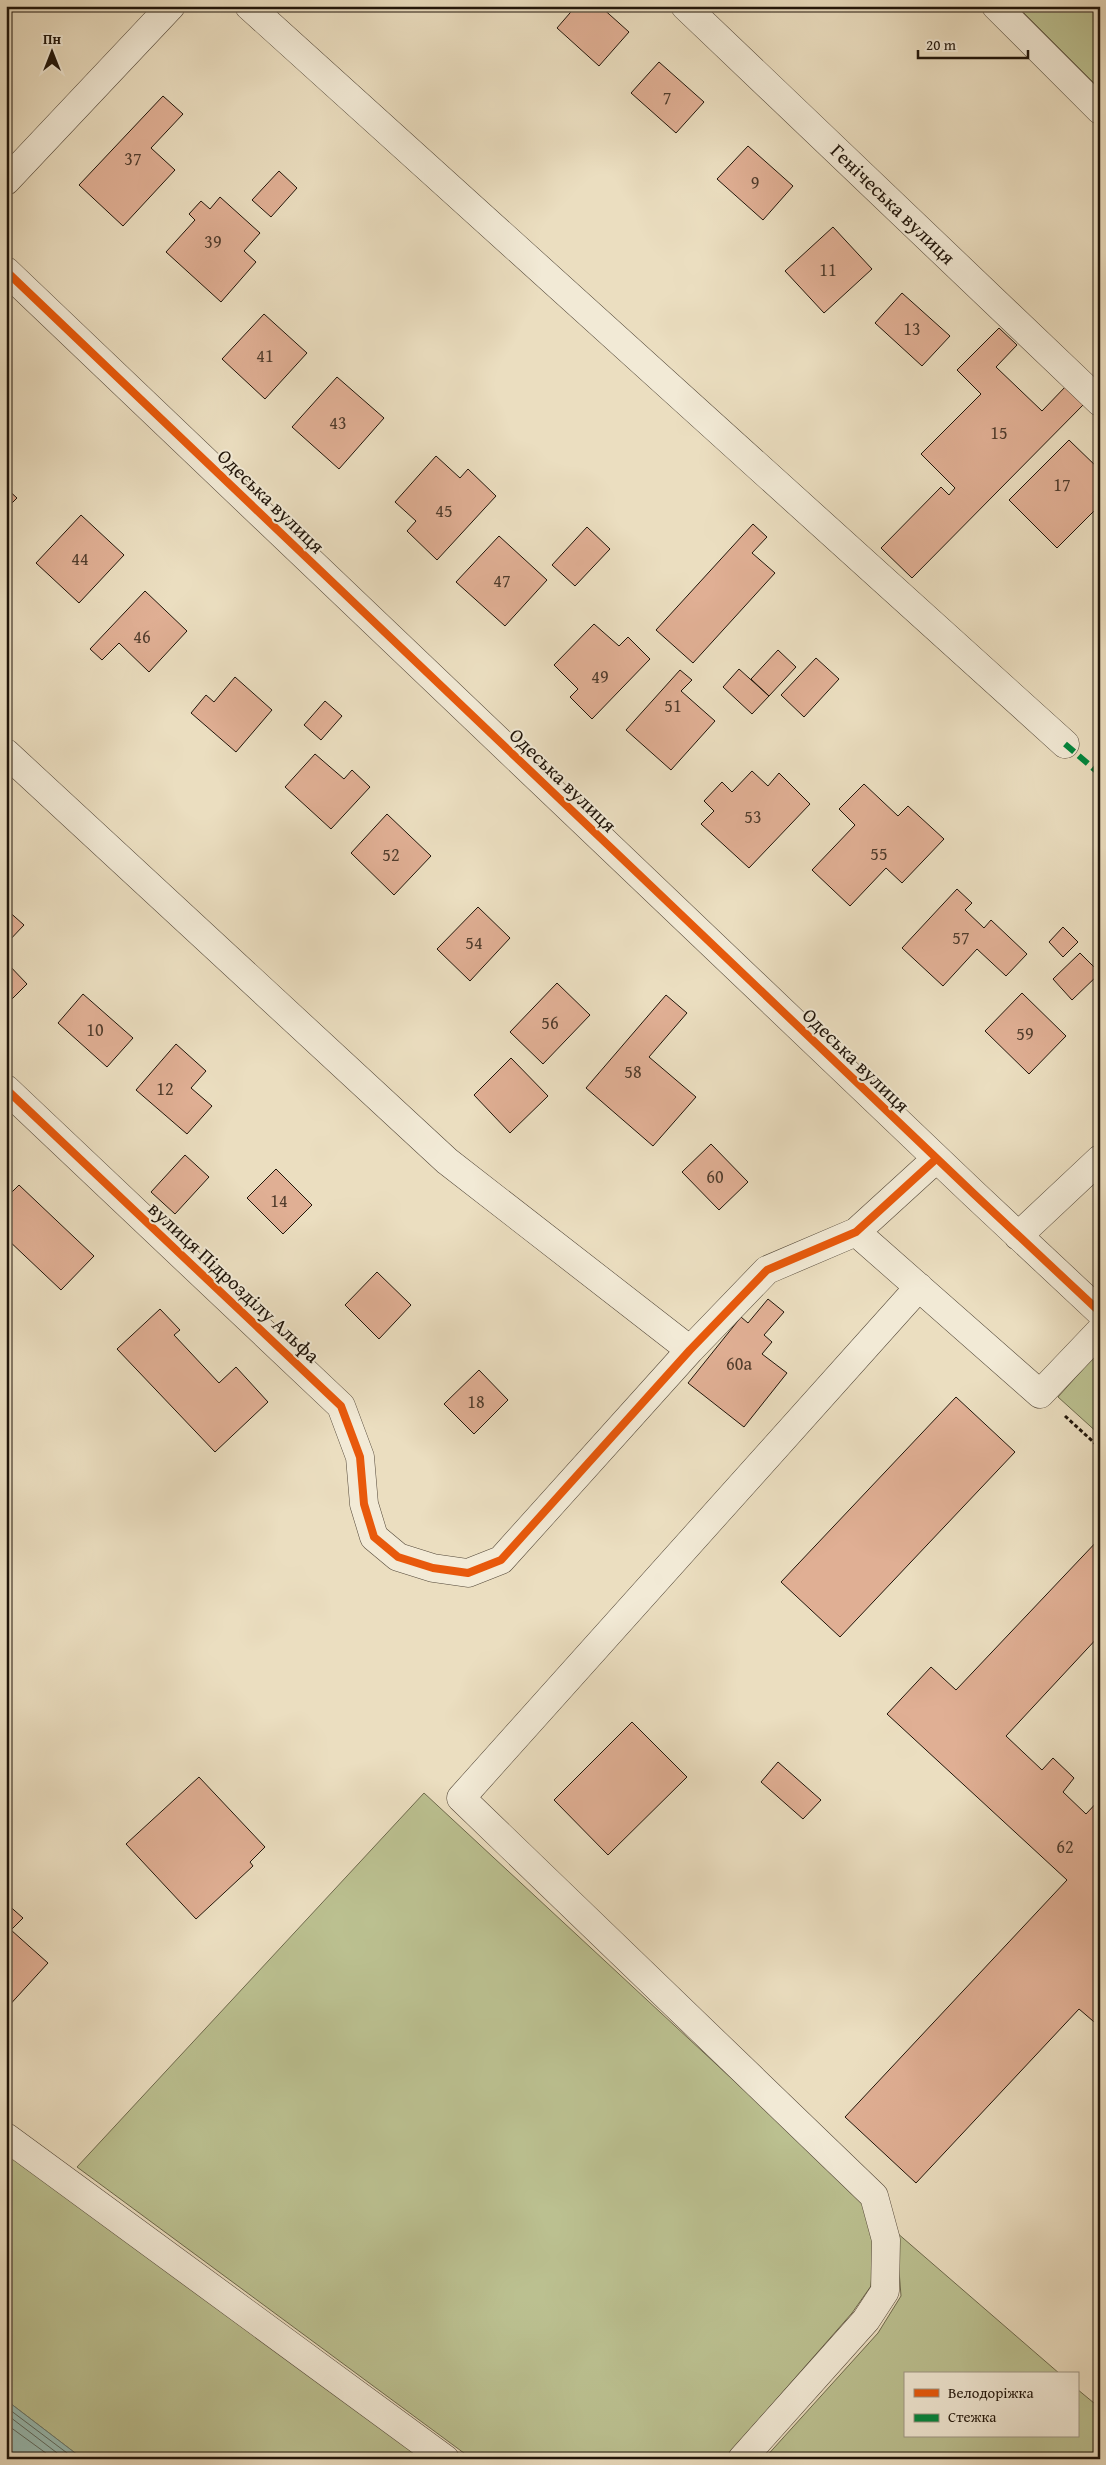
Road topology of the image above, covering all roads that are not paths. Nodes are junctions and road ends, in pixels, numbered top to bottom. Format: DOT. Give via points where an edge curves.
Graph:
graph roads {
  1 [pos="171,6"];
  2 [pos="249,6"];
  3 [pos="685,6"];
  4 [pos="996,6"];
  5 [pos="1100,110"];
  6 [pos="6,181"];
  7 [pos="6,271"];
  8 [pos="1100,402"];
  9 [pos="1065,744"];
  10 [pos="6,754"];
  11 [pos="6,1089"];
  12 [pos="936,1159"];
  13 [pos="1100,1159"];
  14 [pos="856,1232"];
  15 [pos="1018,1236"];
  16 [pos="919,1287"];
  17 [pos="1100,1312"];
  18 [pos="1100,1331"];
  19 [pos="690,1350"];
  20 [pos="6,2137"];
  21 [pos="445,2459"];
  22 [pos="742,2459"];
  1 -- 6 [label="street"];
  2 -- 9 [label="street"];
  3 -- 8 [label="street, Генічеська вулиця"];
  4 -- 5 [label="street"];
  7 -- 12 [label="street, Одеська вулиця"];
  10 -- 19 [label="street" via="446,1161"];
  11 -- 19 [label="street, вулиця Підрозділу Альфа" via="342,1406 360,1457 364,1504 374,1536 398,1557 433,1568 468,1573 501,1560"];
  12 -- 14 [label="street"];
  12 -- 15 [label="street, Одеська вулиця"];
  13 -- 15 [label="street"];
  14 -- 16 [label="street"];
  14 -- 19 [label="street" via="767,1270"];
  15 -- 17 [label="street, Одеська вулиця"];
  16 -- 18 [label="street" via="1040,1394"];
  16 -- 22 [label="street" via="460,1798 874,2196 886,2240 885,2291 866,2320"];
  20 -- 21 [label="street"];
}
